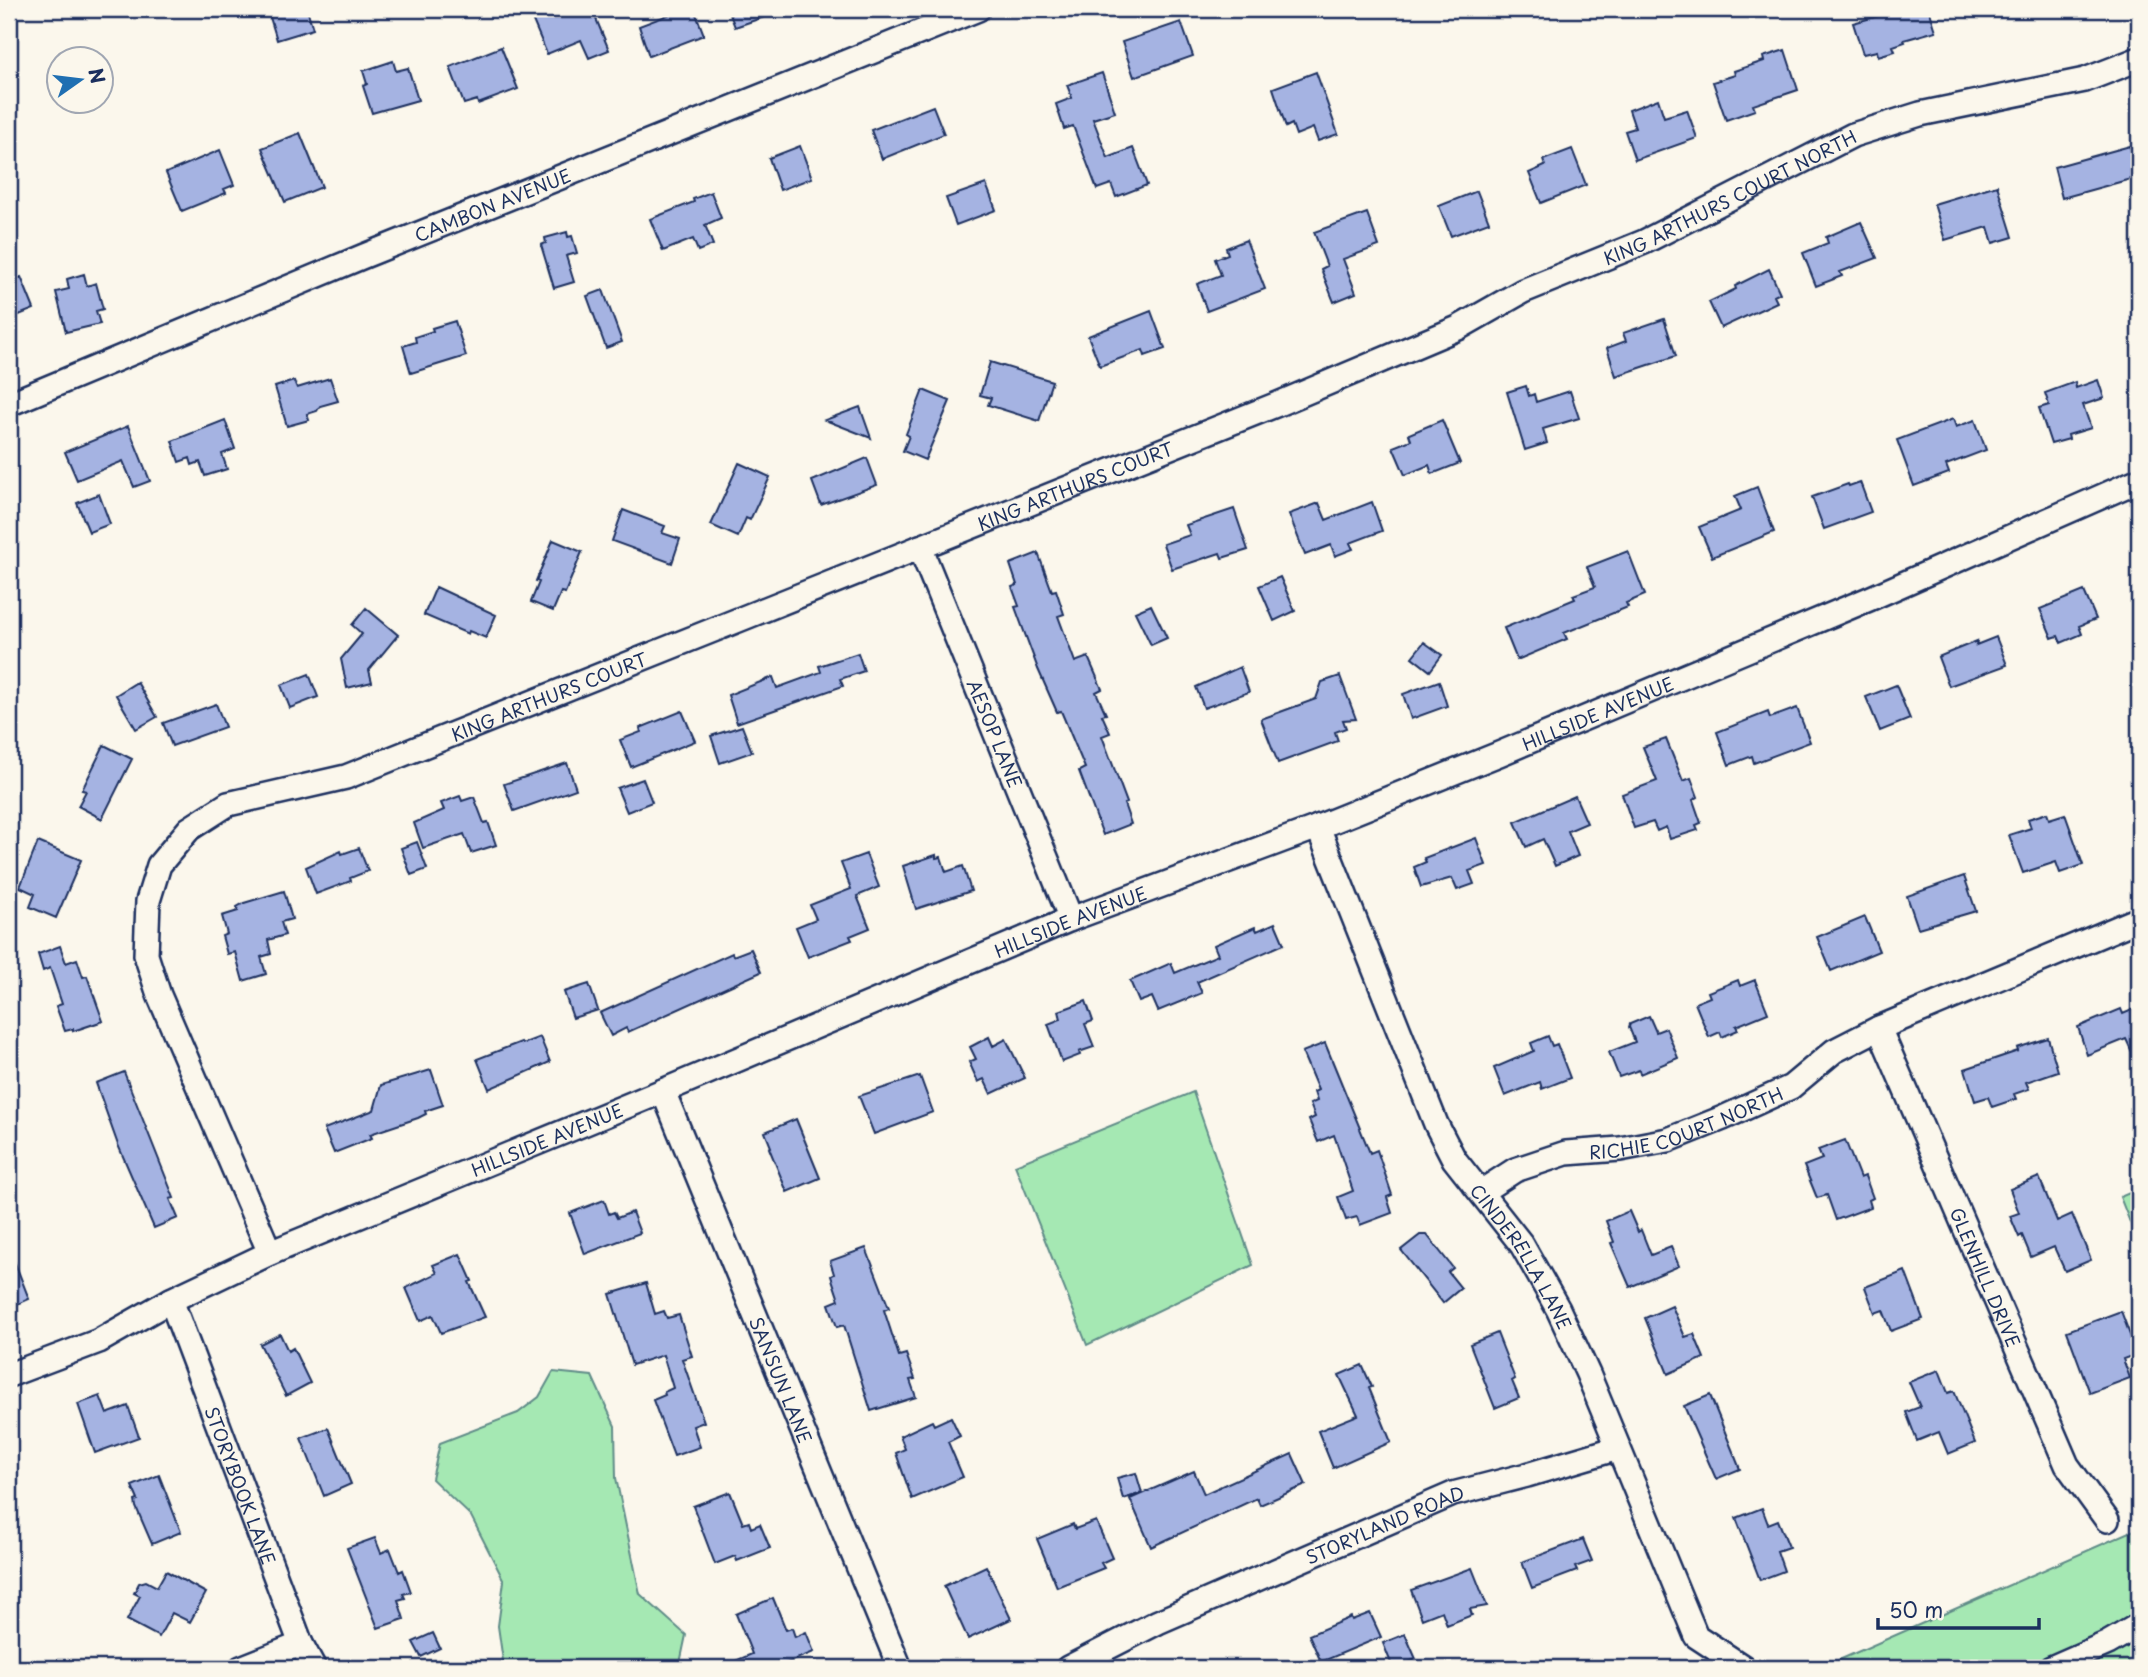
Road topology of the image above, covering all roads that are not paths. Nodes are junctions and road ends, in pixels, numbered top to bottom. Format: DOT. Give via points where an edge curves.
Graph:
graph roads {
  1 [pos="978,9"];
  2 [pos="2139,59"];
  3 [pos="1336,378"];
  4 [pos="9,404"];
  5 [pos="2139,480"];
  6 [pos="920,547"];
  7 [pos="1318,827"];
  8 [pos="1072,919"];
  9 [pos="2139,919"];
  10 [pos="1879,1028"];
  11 [pos="663,1091"];
  12 [pos="1481,1192"];
  13 [pos="270,1253"];
  14 [pos="171,1300"];
  15 [pos="9,1375"];
  16 [pos="1618,1448"];
  17 [pos="2107,1520"];
  18 [pos="2139,1625"];
  19 [pos="301,1644"];
  20 [pos="1743,1667"];
  21 [pos="241,1668"];
  22 [pos="314,1668"];
  23 [pos="900,1668"];
  24 [pos="1068,1668"];
  25 [pos="2051,1668"];
  1 -- 4 [label="street, CAMBON AVENUE"];
  2 -- 3 [label="street, KING ARTHURS COURT NORTH" via="2085,80 1920,114 1853,135 1644,242 1523,291 1458,328"];
  3 -- 6 [label="street, KING ARTHURS COURT"];
  5 -- 7 [label="street, HILLSIDE AVENUE" via="1856,604"];
  6 -- 8 [label="street, AESOP LANE"];
  6 -- 13 [label="street, KING ARTHURS COURT" via="346,777 228,804 189,829 159,865 148,901 146,955"];
  7 -- 8 [label="street, HILLSIDE AVENUE"];
  7 -- 12 [label="street, CINDERELLA LANE" via="1436,1124 1454,1158"];
  8 -- 11 [label="street, HILLSIDE AVENUE"];
  9 -- 10 [label="street, RICHIE COURT NORTH"];
  10 -- 12 [label="street, RICHIE COURT NORTH" via="1834,1052 1791,1087 1723,1118 1668,1140 1566,1153 1515,1170"];
  10 -- 17 [label="street, GLENHILL DRIVE" via="2067,1465"];
  11 -- 13 [label="street, HILLSIDE AVENUE"];
  11 -- 23 [label="street, SANSUN LANE"];
  12 -- 16 [label="street, CINDERELLA LANE" via="1521,1245 1558,1309"];
  13 -- 14 [label="street, HILLSIDE AVENUE"];
  14 -- 15 [label="street, HILLSIDE AVENUE" via="99,1340"];
  14 -- 19 [label="street, STORYBOOK LANE"];
  16 -- 20 [label="street, CINDERELLA LANE" via="1696,1636"];
  16 -- 24 [label="street, STORYLAND ROAD" via="1453,1494 1158,1622"];
  18 -- 25 [label="street"];
  19 -- 21 [label="street"];
  19 -- 22 [label="street, STORYBOOK LANE"];
}
